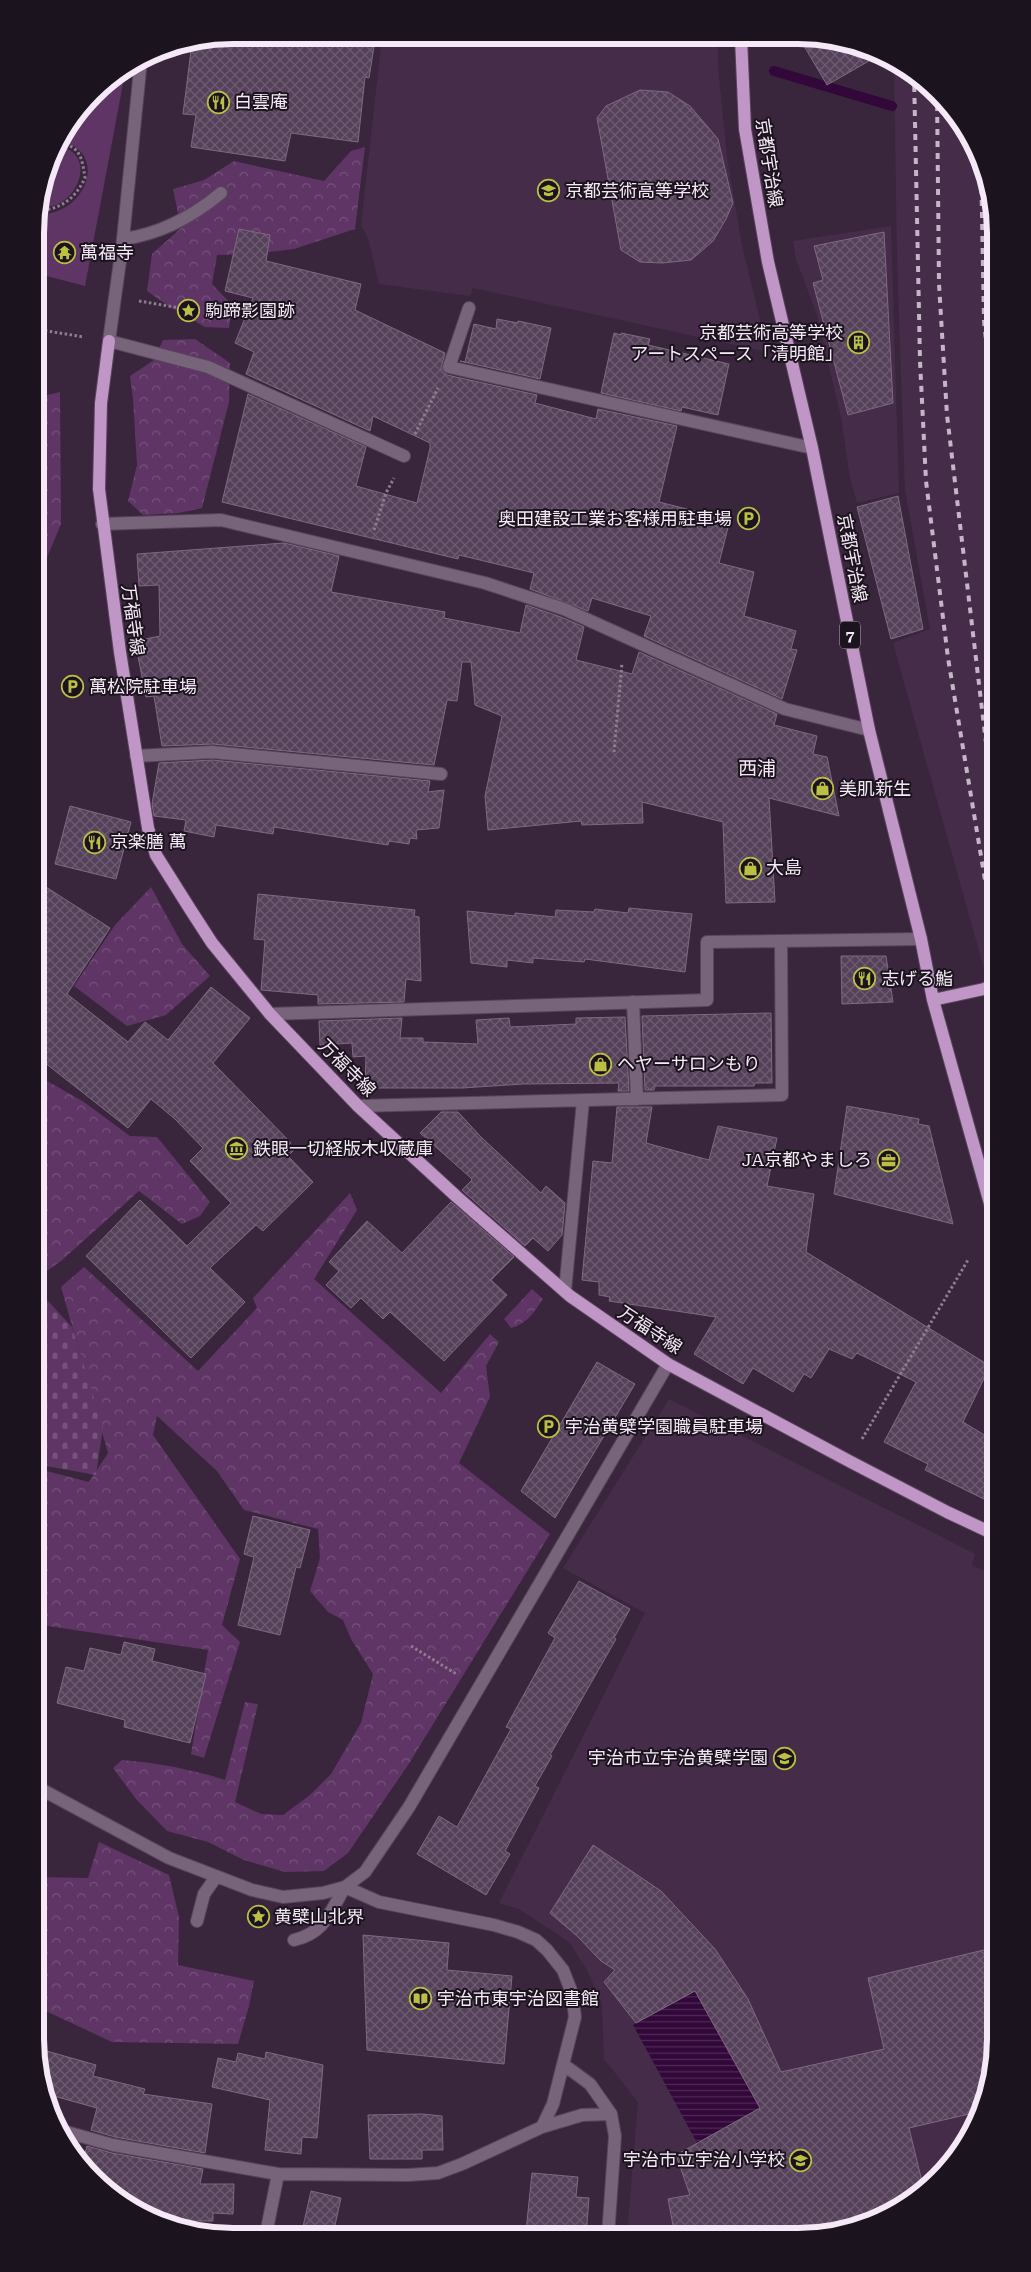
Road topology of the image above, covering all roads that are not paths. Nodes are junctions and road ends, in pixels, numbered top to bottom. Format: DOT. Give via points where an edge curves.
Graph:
graph roads {
  1 [pos="741,44"];
  2 [pos="141,67"];
  3 [pos="222,193"];
  4 [pos="123,239"];
  5 [pos="469,308"];
  6 [pos="110,341"];
  7 [pos="812,448"];
  8 [pos="404,456"];
  9 [pos="102,524"];
  10 [pos="869,730"];
  11 [pos="136,756"];
  12 [pos="441,774"];
  13 [pos="921,939"];
  14 [pos="781,941"];
  15 [pos="987,988"];
  16 [pos="934,1000"];
  17 [pos="633,1002"];
  18 [pos="270,1014"];
  19 [pos="637,1099"];
  20 [pos="583,1101"];
  21 [pos="358,1106"];
  22 [pos="987,1192"];
  23 [pos="565,1291"];
  24 [pos="668,1364"];
  25 [pos="987,1531"];
  26 [pos="44,1791"];
  27 [pos="216,1877"];
  28 [pos="345,1887"];
  29 [pos="197,1922"];
  30 [pos="294,1940"];
  31 [pos="564,2064"];
  32 [pos="611,2114"];
  33 [pos="542,2127"];
  34 [pos="68,2133"];
  35 [pos="278,2174"];
  36 [pos="267,2228"];
  37 [pos="609,2228"];
  1 -- 7 [label="main road, 京都宇治線 / 7" via="745,128 768,262"];
  2 -- 4 [label="street"];
  3 -- 4 [label="street" via="200,211 176,224 143,236"];
  4 -- 6 [label="street"];
  5 -- 7 [label="street" via="448,367"];
  6 -- 8 [label="street" via="208,367"];
  6 -- 9 [label="main road, 万福寺線" via="99,436"];
  7 -- 10 [label="main road, 京都宇治線 / 7"];
  9 -- 10 [label="street" via="221,520 485,583 564,609 785,709"];
  9 -- 11 [label="main road, 万福寺線"];
  10 -- 13 [label="main road, 京都宇治線 / 7"];
  11 -- 12 [label="street" via="212,752"];
  11 -- 18 [label="main road, 万福寺線" via="156,855 212,943"];
  13 -- 14 [label="street"];
  13 -- 16 [label="main road, 京都宇治線 / 7"];
  14 -- 17 [label="street" via="707,942 708,1000"];
  14 -- 19 [label="street" via="782,1095"];
  15 -- 16 [label="main road"];
  16 -- 22 [label="main road, 京都宇治線 / 7"];
  17 -- 18 [label="street"];
  17 -- 19 [label="street"];
  18 -- 21 [label="main road, 万福寺線"];
  19 -- 20 [label="street"];
  20 -- 21 [label="street"];
  20 -- 23 [label="street"];
  21 -- 23 [label="main road, 万福寺線"];
  23 -- 24 [label="main road, 万福寺線"];
  24 -- 25 [label="main road, 万福寺線"];
  24 -- 28 [label="street" via="409,1808 365,1872"];
  26 -- 27 [label="street" via="169,1858"];
  27 -- 28 [label="street" via="283,1897"];
  27 -- 29 [label="street" via="204,1894"];
  28 -- 30 [label="street" via="319,1930"];
  28 -- 31 [label="street" via="380,1902 494,1925 536,1940 562,1970 572,1993 575,2017"];
  31 -- 32 [label="street" via="590,2084"];
  31 -- 33 [label="street" via="553,2104"];
  32 -- 33 [label="street" via="582,2115"];
  32 -- 37 [label="street" via="615,2136"];
  33 -- 35 [label="street" via="438,2174"];
  34 -- 35 [label="street" via="113,2145"];
  35 -- 36 [label="street"];
}
